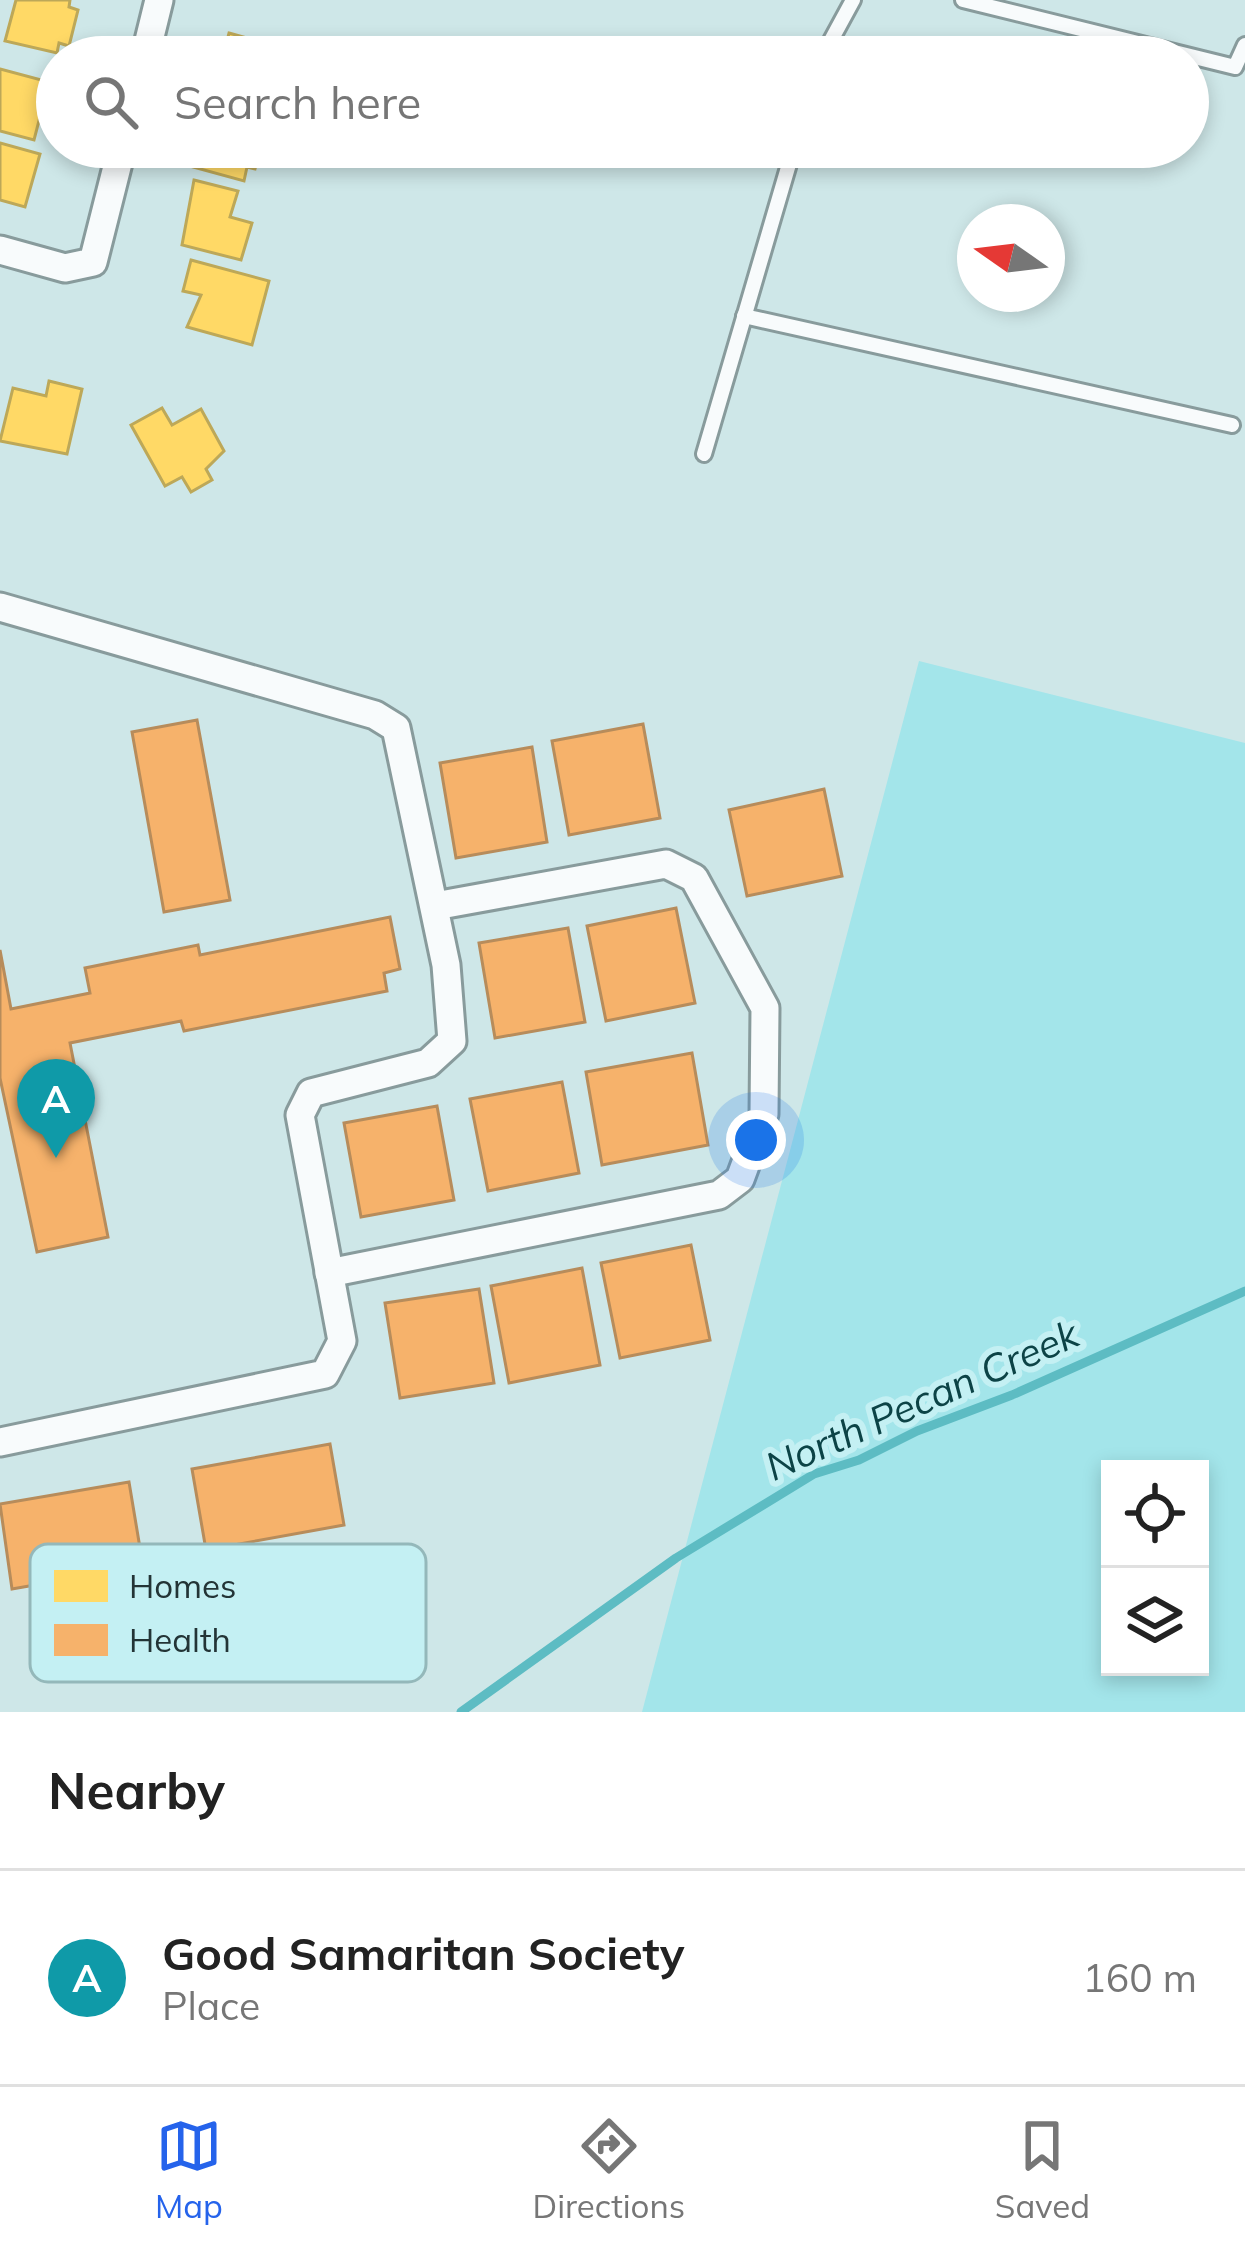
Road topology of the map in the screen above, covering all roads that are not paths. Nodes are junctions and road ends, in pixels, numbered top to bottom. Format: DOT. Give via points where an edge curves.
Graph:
graph roads {
  1 [pos="159,0"];
  2 [pos="853,0"];
  3 [pos="963,0"];
  4 [pos="150,36"];
  5 [pos="833,36"];
  6 [pos="1110,36"];
  7 [pos="1245,44"];
  8 [pos="1209,60"];
  9 [pos="1240,68"];
  10 [pos="117,168"];
  11 [pos="788,168"];
  12 [pos="0,250"];
  13 [pos="744,316"];
  14 [pos="1232,425"];
  15 [pos="704,454"];
  16 [pos="0,607"];
  17 [pos="435,906"];
  18 [pos="329,1273"];
  19 [pos="0,1442"];
  1 -- 4 [label="street"];
  2 -- 5 [label="lane"];
  3 -- 6 [label="lane"];
  7 -- 9 [label="lane"];
  8 -- 9 [label="lane"];
  10 -- 12 [label="street" via="93,262 65,268"];
  11 -- 13 [label="lane"];
  13 -- 14 [label="lane"];
  13 -- 15 [label="lane"];
  16 -- 17 [label="street" via="375,715 396,728"];
  17 -- 18 [label="street" via="452,1041 428,1063 310,1093 300,1115"];
  17 -- 18 [label="street" via="666,864 694,878 765,1008 764,1114 740,1179 719,1196"];
  18 -- 19 [label="street" via="342,1341 325,1374"];
}
